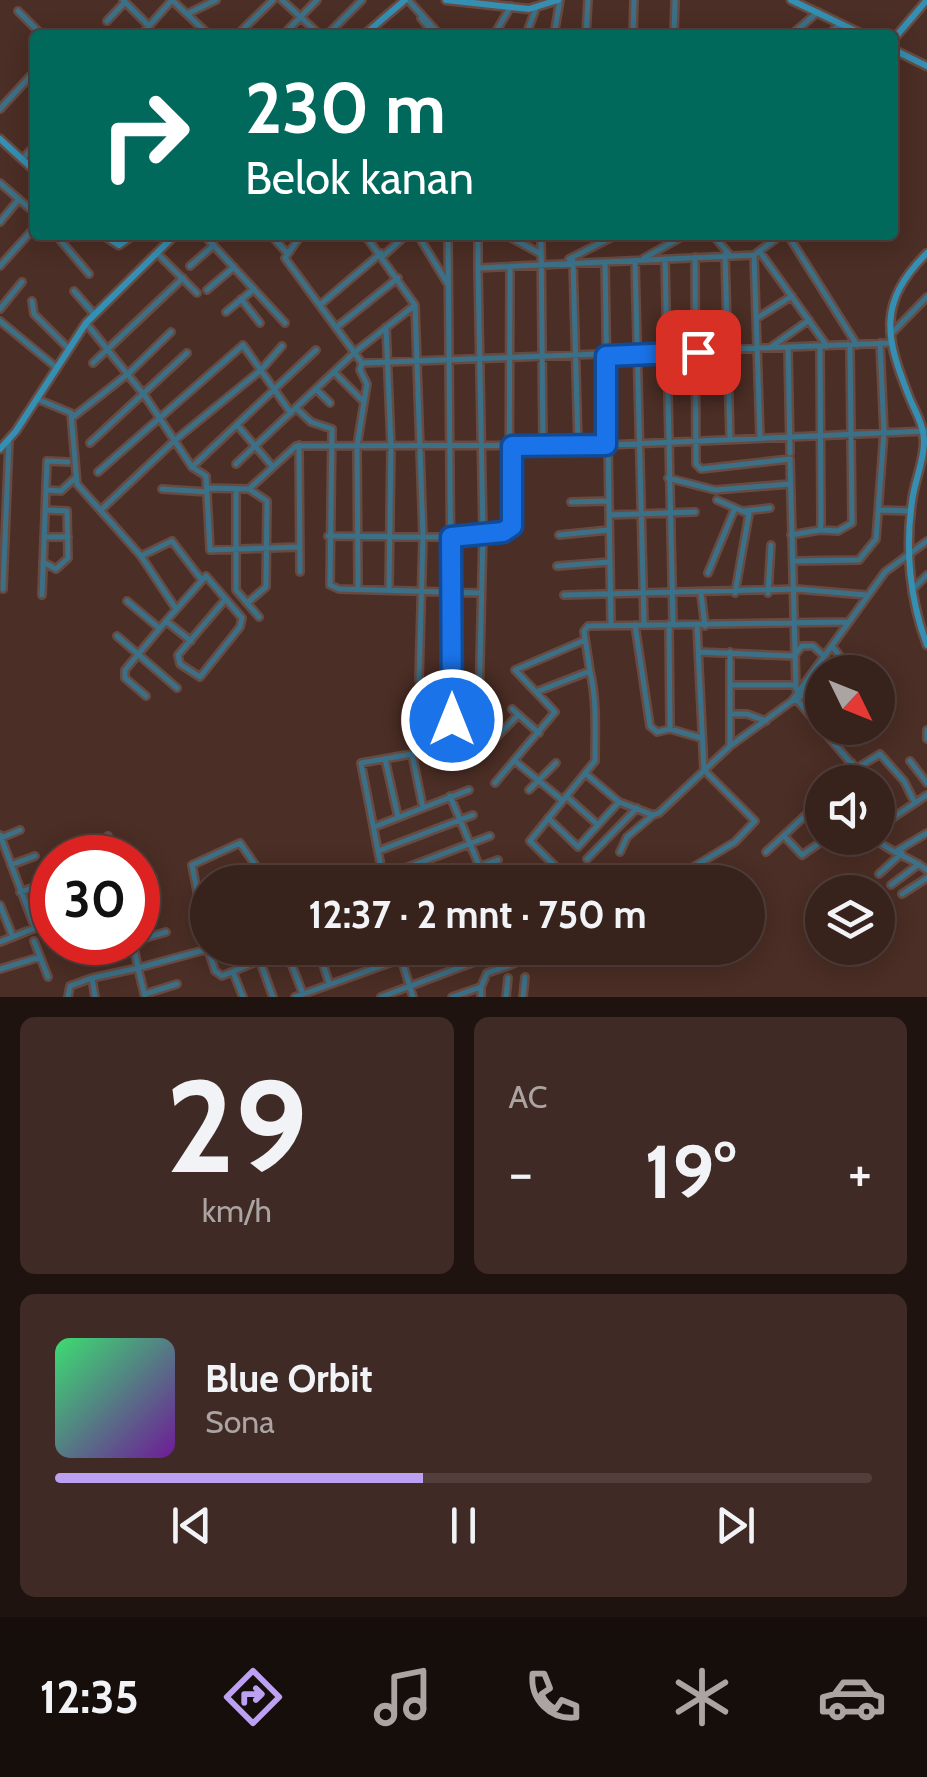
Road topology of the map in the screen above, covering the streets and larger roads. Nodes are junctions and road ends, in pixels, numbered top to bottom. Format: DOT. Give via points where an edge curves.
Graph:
graph roads {
  1 [pos="172,0"];
  2 [pos="216,0"];
  3 [pos="272,0"];
  4 [pos="282,0"];
  5 [pos="316,0"];
  6 [pos="362,0"];
  7 [pos="406,0"];
  8 [pos="446,0"];
  9 [pos="559,0"];
  10 [pos="588,0"];
  11 [pos="634,0"];
  12 [pos="676,0"];
  13 [pos="791,0"];
  14 [pos="926,0"];
  15 [pos="124,1"];
  16 [pos="511,6"];
  17 [pos="536,8"];
  18 [pos="18,12"];
  19 [pos="818,12"];
  20 [pos="187,14"];
  21 [pos="300,17"];
  22 [pos="108,21"];
  23 [pos="841,24"];
  24 [pos="150,26"];
  25 [pos="429,28"];
  26 [pos="37,30"];
  27 [pos="146,30"];
  28 [pos="204,30"];
  29 [pos="242,30"];
  30 [pos="288,30"];
  31 [pos="314,30"];
  32 [pos="333,30"];
  33 [pos="370,30"];
  34 [pos="431,30"];
  35 [pos="433,30"];
  36 [pos="497,30"];
  37 [pos="528,30"];
  38 [pos="555,30"];
  39 [pos="586,30"];
  40 [pos="633,30"];
  41 [pos="674,30"];
  42 [pos="797,30"];
  43 [pos="834,30"];
  44 [pos="852,30"];
  45 [pos="898,33"];
  46 [pos="898,51"];
  47 [pos="927,66"];
  48 [pos="30,76"];
  49 [pos="0,109"];
  50 [pos="0,139"];
  51 [pos="30,151"];
  52 [pos="22,159"];
  53 [pos="30,166"];
  54 [pos="0,184"];
  55 [pos="19,199"];
  56 [pos="30,209"];
  57 [pos="0,222"];
  58 [pos="30,232"];
  59 [pos="60,240"];
  60 [pos="171,240"];
  61 [pos="209,240"];
  62 [pos="276,240"];
  63 [pos="298,240"];
  64 [pos="370,240"];
  65 [pos="400,240"];
  66 [pos="421,240"];
  67 [pos="448,240"];
  68 [pos="478,240"];
  69 [pos="515,240"];
  70 [pos="542,240"];
  71 [pos="607,240"];
  72 [pos="676,240"];
  73 [pos="717,240"];
  74 [pos="777,240"];
  75 [pos="788,240"];
  76 [pos="214,245"];
  77 [pos="286,252"];
  78 [pos="757,253"];
  79 [pos="927,253"];
  80 [pos="158,254"];
  81 [pos="382,254"];
  82 [pos="540,254"];
  83 [pos="727,254"];
  84 [pos="696,257"];
  85 [pos="665,259"];
  86 [pos="569,261"];
  87 [pos="638,261"];
  88 [pos="1,262"];
  89 [pos="605,264"];
  90 [pos="190,266"];
  91 [pos="541,266"];
  92 [pos="234,267"];
  93 [pos="510,267"];
  94 [pos="478,268"];
  95 [pos="90,274"];
  96 [pos="183,278"];
  97 [pos="398,278"];
  98 [pos="22,282"];
  99 [pos="447,282"];
  100 [pos="254,289"];
  101 [pos="207,290"];
  102 [pos="74,291"];
  103 [pos="197,293"];
  104 [pos="792,296"];
  105 [pos="927,298"];
  106 [pos="241,300"];
  107 [pos="32,301"];
  108 [pos="321,304"];
  109 [pos="415,305"];
  110 [pos="0,309"];
  111 [pos="226,312"];
  112 [pos="94,314"];
  113 [pos="757,318"];
  114 [pos="809,320"];
  115 [pos="0,321"];
  116 [pos="86,323"];
  117 [pos="260,323"];
  118 [pos="285,323"];
  119 [pos="338,326"];
  120 [pos="386,327"];
  121 [pos="170,332"];
  122 [pos="891,334"];
  123 [pos="880,343"];
  124 [pos="892,343"];
  125 [pos="854,345"];
  126 [pos="282,346"];
  127 [pos="788,346"];
  128 [pos="824,347"];
  129 [pos="68,348"];
  130 [pos="110,348"];
  131 [pos="758,348"];
  132 [pos="771,348"];
  133 [pos="316,350"];
  134 [pos="729,350"];
  135 [pos="355,352"];
  136 [pos="698,352"];
  137 [pos="188,353"];
  138 [pos="666,353"];
  139 [pos="636,354"];
  140 [pos="542,356"];
  141 [pos="575,356"];
  142 [pos="606,356"];
  143 [pos="510,357"];
  144 [pos="480,358"];
  145 [pos="448,360"];
  146 [pos="420,361"];
  147 [pos="389,362"];
  148 [pos="362,363"];
  149 [pos="93,364"];
  150 [pos="58,368"];
  151 [pos="261,370"];
  152 [pos="334,372"];
  153 [pos="128,374"];
  154 [pos="316,390"];
  155 [pos="276,392"];
  156 [pos="145,396"];
  157 [pos="37,399"];
  158 [pos="362,400"];
  159 [pos="330,403"];
  160 [pos="294,411"];
  161 [pos="73,417"];
  162 [pos="160,418"];
  163 [pos="238,426"];
  164 [pos="925,430"];
  165 [pos="884,432"];
  166 [pos="852,434"];
  167 [pos="822,435"];
  168 [pos="790,437"];
  169 [pos="760,438"];
  170 [pos="9,440"];
  171 [pos="730,440"];
  172 [pos="174,441"];
  173 [pos="698,441"];
  174 [pos="90,442"];
  175 [pos="667,442"];
  176 [pos="638,444"];
  177 [pos="606,445"];
  178 [pos="299,446"];
  179 [pos="330,446"];
  180 [pos="357,446"];
  181 [pos="392,446"];
  182 [pos="419,446"];
  183 [pos="451,446"];
  184 [pos="482,446"];
  185 [pos="512,446"];
  186 [pos="544,446"];
  187 [pos="578,446"];
  188 [pos="257,448"];
  189 [pos="0,449"];
  190 [pos="790,454"];
  191 [pos="68,462"];
  192 [pos="236,464"];
  193 [pos="192,467"];
  194 [pos="272,467"];
  195 [pos="98,472"];
  196 [pos="668,478"];
  197 [pos="74,480"];
  198 [pos="790,484"];
  199 [pos="162,488"];
  200 [pos="236,489"];
  201 [pos="249,489"];
  202 [pos="46,490"];
  203 [pos="207,490"];
  204 [pos="717,500"];
  205 [pos="608,501"];
  206 [pos="572,502"];
  207 [pos="735,508"];
  208 [pos="770,508"];
  209 [pos="102,509"];
  210 [pos="45,510"];
  211 [pos="877,510"];
  212 [pos="911,511"];
  213 [pos="696,512"];
  214 [pos="742,512"];
  215 [pos="670,514"];
  216 [pos="608,515"];
  217 [pos="640,515"];
  218 [pos="609,530"];
  219 [pos="820,530"];
  220 [pos="483,533"];
  221 [pos="790,535"];
  222 [pos="328,536"];
  223 [pos="359,536"];
  224 [pos="390,536"];
  225 [pos="422,536"];
  226 [pos="559,536"];
  227 [pos="44,537"];
  228 [pos="68,537"];
  229 [pos="451,537"];
  230 [pos="927,541"];
  231 [pos="771,545"];
  232 [pos="300,547"];
  233 [pos="268,549"];
  234 [pos="237,550"];
  235 [pos="141,556"];
  236 [pos="910,557"];
  237 [pos="43,562"];
  238 [pos="610,562"];
  239 [pos="793,562"];
  240 [pos="557,566"];
  241 [pos="300,572"];
  242 [pos="708,572"];
  243 [pos="927,575"];
  244 [pos="201,579"];
  245 [pos="358,588"];
  246 [pos="3,589"];
  247 [pos="796,589"];
  248 [pos="389,590"];
  249 [pos="912,590"];
  250 [pos="420,593"];
  251 [pos="452,593"];
  252 [pos="481,593"];
  253 [pos="643,593"];
  254 [pos="672,593"];
  255 [pos="701,593"];
  256 [pos="735,593"];
  257 [pos="768,593"];
  258 [pos="42,594"];
  259 [pos="610,594"];
  260 [pos="564,595"];
  261 [pos="866,595"];
  262 [pos="127,600"];
  263 [pos="224,601"];
  264 [pos="247,603"];
  265 [pos="176,609"];
  266 [pos="927,614"];
  267 [pos="259,617"];
  268 [pos="919,621"];
  269 [pos="166,622"];
  270 [pos="848,622"];
  271 [pos="791,623"];
  272 [pos="634,624"];
  273 [pos="644,624"];
  274 [pos="671,624"];
  275 [pos="611,625"];
  276 [pos="701,626"];
  277 [pos="160,629"];
  278 [pos="117,636"];
  279 [pos="190,640"];
  280 [pos="585,640"];
  281 [pos="927,645"];
  282 [pos="832,646"];
  283 [pos="699,652"];
  284 [pos="730,652"];
  285 [pos="137,655"];
  286 [pos="822,655"];
  287 [pos="825,655"];
  288 [pos="839,655"];
  289 [pos="794,656"];
  290 [pos="590,671"];
  291 [pos="805,677"];
  292 [pos="419,680"];
  293 [pos="731,685"];
  294 [pos="796,687"];
  295 [pos="177,688"];
  296 [pos="805,689"];
  297 [pos="536,692"];
  298 [pos="146,696"];
  299 [pos="794,700"];
  300 [pos="479,705"];
  301 [pos="805,707"];
  302 [pos="730,714"];
  303 [pos="452,720"];
  304 [pos="766,721"];
  305 [pos="670,729"];
  306 [pos="927,730"];
  307 [pos="539,733"];
  308 [pos="701,738"];
  309 [pos="927,738"];
  310 [pos="836,745"];
  311 [pos="730,746"];
  312 [pos="481,753"];
  313 [pos="385,758"];
  314 [pos="514,761"];
  315 [pos="910,761"];
  316 [pos="556,762"];
  317 [pos="854,765"];
  318 [pos="857,765"];
  319 [pos="891,765"];
  320 [pos="704,770"];
  321 [pos="895,772"];
  322 [pos="586,773"];
  323 [pos="538,781"];
  324 [pos="495,783"];
  325 [pos="927,783"];
  326 [pos="469,790"];
  327 [pos="529,790"];
  328 [pos="927,795"];
  329 [pos="450,796"];
  330 [pos="564,798"];
  331 [pos="619,802"];
  332 [pos="915,804"];
  333 [pos="423,808"];
  334 [pos="637,808"];
  335 [pos="473,815"];
  336 [pos="805,815"];
  337 [pos="653,816"];
  338 [pos="895,816"];
  339 [pos="398,817"];
  340 [pos="548,818"];
  341 [pos="460,820"];
  342 [pos="598,824"];
  343 [pos="374,827"];
  344 [pos="20,830"];
  345 [pos="927,833"];
  346 [pos="490,836"];
  347 [pos="784,836"];
  348 [pos="1,837"];
  349 [pos="470,844"];
  350 [pos="378,851"];
  351 [pos="620,852"];
  352 [pos="766,852"];
  353 [pos="805,853"];
  354 [pos="895,853"];
  355 [pos="899,853"];
  356 [pos="30,858"];
  357 [pos="588,859"];
  358 [pos="498,860"];
  359 [pos="919,864"];
  360 [pos="11,865"];
  361 [pos="195,865"];
  362 [pos="254,865"];
  363 [pos="380,865"];
  364 [pos="419,865"];
  365 [pos="480,865"];
  366 [pos="483,865"];
  367 [pos="554,865"];
  368 [pos="695,865"];
  369 [pos="880,874"];
  370 [pos="927,874"];
  371 [pos="895,883"];
  372 [pos="30,889"];
  373 [pos="20,892"];
  374 [pos="902,894"];
  375 [pos="0,904"];
  376 [pos="2,914"];
  377 [pos="166,932"];
  378 [pos="160,934"];
  379 [pos="13,937"];
  380 [pos="0,942"];
  381 [pos="190,953"];
  382 [pos="30,960"];
  383 [pos="43,965"];
  384 [pos="137,965"];
  385 [pos="214,965"];
  386 [pos="250,965"];
  387 [pos="261,965"];
  388 [pos="293,965"];
  389 [pos="324,965"];
  390 [pos="379,965"];
  391 [pos="404,965"];
  392 [pos="463,965"];
  393 [pos="508,966"];
  394 [pos="138,968"];
  395 [pos="0,969"];
  396 [pos="233,972"];
  397 [pos="524,976"];
  398 [pos="48,977"];
  399 [pos="92,978"];
  400 [pos="508,978"];
  401 [pos="329,982"];
  402 [pos="177,984"];
  403 [pos="411,986"];
  404 [pos="480,987"];
  405 [pos="145,995"];
  406 [pos="304,996"];
  407 [pos="523,996"];
  408 [pos="68,997"];
  409 [pos="94,997"];
  410 [pos="243,997"];
  411 [pos="273,997"];
  412 [pos="295,997"];
  413 [pos="380,997"];
  414 [pos="414,997"];
  415 [pos="453,997"];
  416 [pos="481,997"];
  417 [pos="510,997"];
  1 -- 20 [label="street"];
  1 -- 24 [label="street"];
  2 -- 20 [label="street"];
  3 -- 29 [label="street"];
  4 -- 21 [label="street"];
  5 -- 21 [label="street"];
  6 -- 32 [label="street"];
  7 -- 25 [label="street"];
  7 -- 33 [label="street"];
  7 -- 35 [label="street"];
  8 -- 16 [label="street"];
  9 -- 17 [label="street"];
  9 -- 38 [label="street"];
  10 -- 39 [label="street"];
  11 -- 40 [label="street"];
  12 -- 41 [label="street"];
  13 -- 19 [label="street"];
  14 -- 45 [label="street"];
  15 -- 22 [label="street"];
  15 -- 24 [label="street"];
  16 -- 17 [label="street"];
  16 -- 36 [label="street"];
  17 -- 37 [label="street"];
  18 -- 26 [label="street"];
  19 -- 23 [label="street"];
  19 -- 42 [label="street"];
  20 -- 28 [label="street"];
  21 -- 30 [label="street"];
  21 -- 31 [label="street"];
  23 -- 43 [label="street"];
  23 -- 44 [label="street"];
  24 -- 27 [label="street"];
  25 -- 34 [label="street"];
  46 -- 47 [label="street"];
  48 -- 49 [label="street"];
  50 -- 52 [label="street"];
  51 -- 52 [label="street"];
  52 -- 53 [label="street"];
  54 -- 55 [label="street"];
  55 -- 56 [label="street"];
  55 -- 57 [label="street"];
  58 -- 88 [label="street"];
  59 -- 95 [label="street"];
  60 -- 80 [label="street"];
  61 -- 76 [label="street"];
  62 -- 77 [label="street"];
  63 -- 77 [label="street"];
  64 -- 81 [label="street"];
  65 -- 81 [label="street"];
  66 -- 99 [label="street"];
  67 -- 99 [label="street"];
  68 -- 94 [label="street"];
  69 -- 82 [label="street"];
  70 -- 82 [label="street"];
  71 -- 86 [label="street"];
  72 -- 87 [label="street"];
  73 -- 83 [label="street"];
  74 -- 78 [label="street"];
  75 -- 125 [label="street"];
  76 -- 90 [label="street"];
  76 -- 92 [label="street"];
  77 -- 108 [label="street"];
  78 -- 83 [label="street"];
  78 -- 104 [label="street"];
  78 -- 113 [label="street"];
  79 -- 122 [label="street" via="903,276"];
  80 -- 96 [label="street"];
  80 -- 112 [label="street"];
  81 -- 97 [label="street"];
  81 -- 108 [label="street"];
  82 -- 91 [label="street"];
  83 -- 84 [label="street"];
  83 -- 134 [label="street"];
  84 -- 85 [label="street"];
  84 -- 136 [label="street"];
  85 -- 87 [label="street"];
  85 -- 138 [label="street"];
  86 -- 89 [label="street"];
  86 -- 91 [label="street"];
  86 -- 141 [label="street"];
  87 -- 89 [label="street"];
  87 -- 139 [label="street"];
  89 -- 142 [label="street"];
  91 -- 93 [label="street"];
  91 -- 140 [label="street"];
  92 -- 100 [label="street"];
  92 -- 101 [label="street"];
  93 -- 94 [label="street"];
  93 -- 143 [label="street"];
  94 -- 144 [label="street"];
  96 -- 103 [label="street"];
  96 -- 130 [label="street"];
  97 -- 109 [label="street"];
  97 -- 119 [label="street"];
  98 -- 110 [label="street"];
  99 -- 145 [label="street"];
  100 -- 106 [label="street"];
  100 -- 118 [label="street"];
  102 -- 112 [label="street"];
  104 -- 113 [label="street"];
  104 -- 114 [label="street"];
  105 -- 122 [label="street"];
  106 -- 111 [label="street"];
  106 -- 117 [label="street"];
  107 -- 129 [label="street" via="34,314"];
  108 -- 119 [label="street"];
  109 -- 120 [label="street"];
  109 -- 146 [label="street"];
  112 -- 116 [label="street"];
  113 -- 131 [label="street"];
  114 -- 128 [label="street"];
  114 -- 132 [label="street"];
  115 -- 150 [label="street"];
  116 -- 129 [label="street"];
  116 -- 130 [label="street"];
  119 -- 135 [label="street"];
  120 -- 135 [label="street"];
  120 -- 147 [label="street"];
  121 -- 153 [label="street"];
  122 -- 124 [label="street"];
  123 -- 124 [label="street"];
  123 -- 125 [label="street"];
  123 -- 165 [label="street"];
  124 -- 164 [label="street"];
  125 -- 128 [label="street"];
  125 -- 166 [label="street"];
  126 -- 151 [label="street"];
  127 -- 128 [label="street"];
  127 -- 132 [label="street"];
  127 -- 168 [label="street"];
  128 -- 167 [label="street"];
  129 -- 150 [label="street"];
  130 -- 149 [label="street"];
  130 -- 153 [label="street"];
  131 -- 132 [label="street"];
  131 -- 134 [label="street"];
  131 -- 169 [label="street"];
  133 -- 155 [label="street"];
  134 -- 136 [label="street"];
  134 -- 171 [label="street"];
  135 -- 148 [label="street"];
  135 -- 152 [label="street"];
  136 -- 138 [label="street"];
  136 -- 173 [label="street"];
  137 -- 156 [label="street"];
  138 -- 139 [label="street"];
  138 -- 175 [label="street"];
  139 -- 142 [label="street"];
  139 -- 176 [label="street"];
  140 -- 141 [label="street"];
  140 -- 143 [label="street"];
  140 -- 186 [label="street"];
  141 -- 142 [label="street"];
  141 -- 187 [label="street"];
  142 -- 177 [label="street"];
  143 -- 144 [label="street"];
  143 -- 185 [label="street"];
  144 -- 145 [label="street"];
  144 -- 184 [label="street"];
  145 -- 146 [label="street"];
  145 -- 183 [label="street"];
  146 -- 147 [label="street"];
  146 -- 182 [label="street"];
  147 -- 148 [label="street"];
  147 -- 181 [label="street"];
  148 -- 158 [label="street"];
  150 -- 157 [label="street"];
  151 -- 155 [label="street"];
  151 -- 162 [label="street" via="244,345"];
  151 -- 172 [label="street"];
  152 -- 154 [label="street"];
  152 -- 158 [label="street"];
  153 -- 156 [label="street"];
  153 -- 161 [label="street"];
  154 -- 159 [label="street"];
  154 -- 160 [label="street"];
  155 -- 160 [label="street"];
  155 -- 163 [label="street"];
  156 -- 162 [label="street"];
  156 -- 174 [label="street"];
  157 -- 161 [label="street"];
  157 -- 170 [label="street"];
  158 -- 180 [label="street"];
  160 -- 179 [label="street" via="332,429"];
  160 -- 188 [label="street"];
  161 -- 197 [label="street"];
  162 -- 172 [label="street"];
  162 -- 195 [label="street"];
  163 -- 188 [label="street"];
  163 -- 193 [label="street"];
  164 -- 165 [label="street"];
  164 -- 212 [label="street"];
  165 -- 166 [label="street"];
  165 -- 211 [label="street"];
  166 -- 167 [label="street"];
  166 -- 219 [label="street" via="852,522"];
  167 -- 168 [label="street"];
  167 -- 219 [label="street"];
  168 -- 169 [label="street"];
  168 -- 190 [label="street"];
  169 -- 171 [label="street"];
  170 -- 189 [label="street"];
  170 -- 246 [label="street"];
  171 -- 173 [label="street"];
  172 -- 193 [label="street"];
  172 -- 209 [label="street"];
  173 -- 175 [label="street"];
  173 -- 198 [label="street" via="698,468 790,459"];
  175 -- 176 [label="street"];
  175 -- 196 [label="street"];
  176 -- 177 [label="street"];
  176 -- 217 [label="street"];
  177 -- 187 [label="street"];
  177 -- 205 [label="street"];
  178 -- 179 [label="street"];
  178 -- 194 [label="street"];
  178 -- 232 [label="street"];
  179 -- 180 [label="street"];
  179 -- 222 [label="street"];
  180 -- 181 [label="street"];
  180 -- 223 [label="street"];
  181 -- 182 [label="street"];
  181 -- 224 [label="street"];
  182 -- 183 [label="street"];
  182 -- 225 [label="street"];
  183 -- 184 [label="street"];
  183 -- 229 [label="street"];
  184 -- 185 [label="street"];
  184 -- 220 [label="street"];
  185 -- 186 [label="street"];
  185 -- 220 [label="street" via="512,526"];
  186 -- 187 [label="street"];
  188 -- 192 [label="street"];
  188 -- 194 [label="street"];
  191 -- 202 [label="street" via="47,461"];
  193 -- 203 [label="street" via="206,476"];
  194 -- 201 [label="street"];
  196 -- 198 [label="street" via="715,490"];
  196 -- 215 [label="street"];
  197 -- 202 [label="street" via="61,491"];
  197 -- 209 [label="street"];
  198 -- 221 [label="street"];
  199 -- 203 [label="street"];
  200 -- 201 [label="street"];
  200 -- 203 [label="street"];
  200 -- 234 [label="street"];
  201 -- 233 [label="street" via="267,501"];
  202 -- 210 [label="street"];
  203 -- 234 [label="street" via="207,545"];
  204 -- 207 [label="street"];
  205 -- 206 [label="street"];
  205 -- 216 [label="street"];
  207 -- 214 [label="street"];
  207 -- 242 [label="street"];
  208 -- 214 [label="street"];
  209 -- 235 [label="street"];
  210 -- 227 [label="street"];
  210 -- 228 [label="street" via="67,512"];
  211 -- 212 [label="street"];
  211 -- 239 [label="street" via="876,539 859,560"];
  212 -- 236 [label="street"];
  213 -- 215 [label="street"];
  214 -- 256 [label="street" via="749,514"];
  215 -- 217 [label="street"];
  215 -- 254 [label="street"];
  216 -- 217 [label="street"];
  216 -- 218 [label="street"];
  217 -- 253 [label="street"];
  218 -- 226 [label="street"];
  218 -- 238 [label="street"];
  219 -- 221 [label="street"];
  220 -- 229 [label="street"];
  220 -- 252 [label="street"];
  221 -- 239 [label="street"];
  222 -- 223 [label="street"];
  222 -- 245 [label="street" via="330,585"];
  223 -- 224 [label="street"];
  223 -- 245 [label="street"];
  224 -- 225 [label="street"];
  224 -- 248 [label="street"];
  225 -- 229 [label="street"];
  225 -- 250 [label="street"];
  227 -- 228 [label="street"];
  227 -- 237 [label="street"];
  228 -- 237 [label="street" via="63,565"];
  229 -- 251 [label="street"];
  230 -- 236 [label="street"];
  231 -- 257 [label="street"];
  232 -- 233 [label="street"];
  232 -- 241 [label="street"];
  233 -- 234 [label="street"];
  233 -- 264 [label="street" via="266,588"];
  234 -- 264 [label="street" via="236,590"];
  235 -- 244 [label="street" via="172,541"];
  235 -- 265 [label="street"];
  236 -- 249 [label="street"];
  236 -- 261 [label="street"];
  237 -- 258 [label="street"];
  238 -- 240 [label="street"];
  238 -- 259 [label="street"];
  239 -- 247 [label="street"];
  243 -- 249 [label="street"];
  244 -- 263 [label="street" via="210,578"];
  244 -- 265 [label="street"];
  245 -- 248 [label="street"];
  247 -- 257 [label="street"];
  247 -- 261 [label="street"];
  247 -- 271 [label="street"];
  248 -- 250 [label="street"];
  249 -- 268 [label="street"];
  250 -- 251 [label="street"];
  250 -- 292 [label="street"];
  251 -- 252 [label="street"];
  251 -- 303 [label="street"];
  252 -- 300 [label="street"];
  253 -- 254 [label="street"];
  253 -- 259 [label="street"];
  253 -- 273 [label="street"];
  254 -- 255 [label="street"];
  254 -- 274 [label="street"];
  255 -- 256 [label="street"];
  255 -- 276 [label="street"];
  256 -- 257 [label="street"];
  259 -- 260 [label="street"];
  259 -- 275 [label="street"];
  261 -- 270 [label="street"];
  262 -- 277 [label="street"];
  263 -- 279 [label="street"];
  263 -- 279 [label="street" via="242,623 200,676 178,659"];
  264 -- 267 [label="street"];
  265 -- 269 [label="street"];
  266 -- 268 [label="street"];
  268 -- 281 [label="street"];
  269 -- 277 [label="street"];
  269 -- 279 [label="street"];
  270 -- 271 [label="street"];
  270 -- 282 [label="street"];
  271 -- 276 [label="street"];
  271 -- 289 [label="street"];
  272 -- 273 [label="street"];
  272 -- 275 [label="street"];
  272 -- 305 [label="street" via="650,726"];
  273 -- 274 [label="street"];
  274 -- 276 [label="street"];
  274 -- 305 [label="street"];
  275 -- 280 [label="street" via="588,626"];
  276 -- 283 [label="street"];
  277 -- 285 [label="street"];
  278 -- 285 [label="street"];
  280 -- 290 [label="street"];
  280 -- 297 [label="street" via="515,670"];
  282 -- 287 [label="street"];
  282 -- 288 [label="street"];
  283 -- 284 [label="street"];
  283 -- 308 [label="street"];
  284 -- 289 [label="street"];
  284 -- 293 [label="street"];
  285 -- 295 [label="street"];
  285 -- 298 [label="street" via="123,674"];
  286 -- 289 [label="street" via="807,646"];
  289 -- 294 [label="street"];
  290 -- 297 [label="street"];
  290 -- 322 [label="street" via="596,758"];
  291 -- 294 [label="street"];
  293 -- 294 [label="street"];
  293 -- 302 [label="street"];
  294 -- 299 [label="street"];
  296 -- 299 [label="street"];
  297 -- 307 [label="street" via="555,712"];
  299 -- 301 [label="street"];
  299 -- 304 [label="street"];
  302 -- 304 [label="street"];
  302 -- 311 [label="street"];
  304 -- 311 [label="street"];
  305 -- 308 [label="street"];
  306 -- 309 [label="street"];
  307 -- 312 [label="street" via="515,712"];
  307 -- 314 [label="street"];
  308 -- 320 [label="street"];
  310 -- 317 [label="street"];
  311 -- 320 [label="street"];
  313 -- 333 [label="street" via="412,754"];
  313 -- 339 [label="street"];
  313 -- 343 [label="street" via="362,763"];
  314 -- 323 [label="street"];
  314 -- 324 [label="street"];
  315 -- 325 [label="street"];
  316 -- 323 [label="street"];
  318 -- 319 [label="street" via="875,754"];
  320 -- 337 [label="street"];
  320 -- 368 [label="street" via="755,824"];
  321 -- 332 [label="street"];
  322 -- 330 [label="street"];
  322 -- 331 [label="street"];
  323 -- 327 [label="street"];
  323 -- 330 [label="street"];
  326 -- 329 [label="street"];
  328 -- 332 [label="street"];
  329 -- 333 [label="street"];
  329 -- 341 [label="street"];
  330 -- 340 [label="street"];
  330 -- 342 [label="street"];
  331 -- 334 [label="street"];
  331 -- 342 [label="street"];
  332 -- 338 [label="street"];
  333 -- 339 [label="street"];
  334 -- 337 [label="street"];
  334 -- 357 [label="street"];
  335 -- 341 [label="street"];
  336 -- 347 [label="street"];
  337 -- 351 [label="street"];
  339 -- 343 [label="street"];
  340 -- 342 [label="street" via="578,847"];
  340 -- 367 [label="street" via="530,840"];
  341 -- 349 [label="street"];
  341 -- 350 [label="street"];
  343 -- 350 [label="street"];
  344 -- 348 [label="street"];
  345 -- 355 [label="street"];
  346 -- 349 [label="street"];
  347 -- 352 [label="street"];
  347 -- 353 [label="street"];
  348 -- 360 [label="street"];
  349 -- 364 [label="street"];
  349 -- 365 [label="street"];
  350 -- 363 [label="street"];
  354 -- 355 [label="street"];
  355 -- 359 [label="street"];
  355 -- 369 [label="street"];
  356 -- 360 [label="street"];
  358 -- 366 [label="street"];
  359 -- 370 [label="street"];
  359 -- 371 [label="street"];
  360 -- 373 [label="street"];
  361 -- 362 [label="street" via="240,843"];
  370 -- 374 [label="street"];
  372 -- 373 [label="street"];
  373 -- 379 [label="street" via="35,928"];
  375 -- 376 [label="street"];
  376 -- 379 [label="street"];
  377 -- 378 [label="street"];
  379 -- 380 [label="street"];
  381 -- 394 [label="street"];
  382 -- 395 [label="street"];
  383 -- 398 [label="street"];
  384 -- 394 [label="street"];
  385 -- 396 [label="street" via="217,975"];
  386 -- 396 [label="street"];
  387 -- 411 [label="street"];
  388 -- 406 [label="street"];
  389 -- 401 [label="street"];
  390 -- 401 [label="street"];
  391 -- 403 [label="street"];
  392 -- 403 [label="street"];
  393 -- 404 [label="street" via="487,973"];
  394 -- 399 [label="street"];
  394 -- 405 [label="street"];
  396 -- 410 [label="street"];
  397 -- 407 [label="street"];
  399 -- 408 [label="street" via="68,988"];
  399 -- 409 [label="street"];
  400 -- 417 [label="street"];
  401 -- 406 [label="street"];
  402 -- 405 [label="street"];
  403 -- 413 [label="street"];
  403 -- 414 [label="street"];
  404 -- 415 [label="street"];
  404 -- 416 [label="street"];
  406 -- 412 [label="street"];
  407 -- 417 [label="street"];
}
